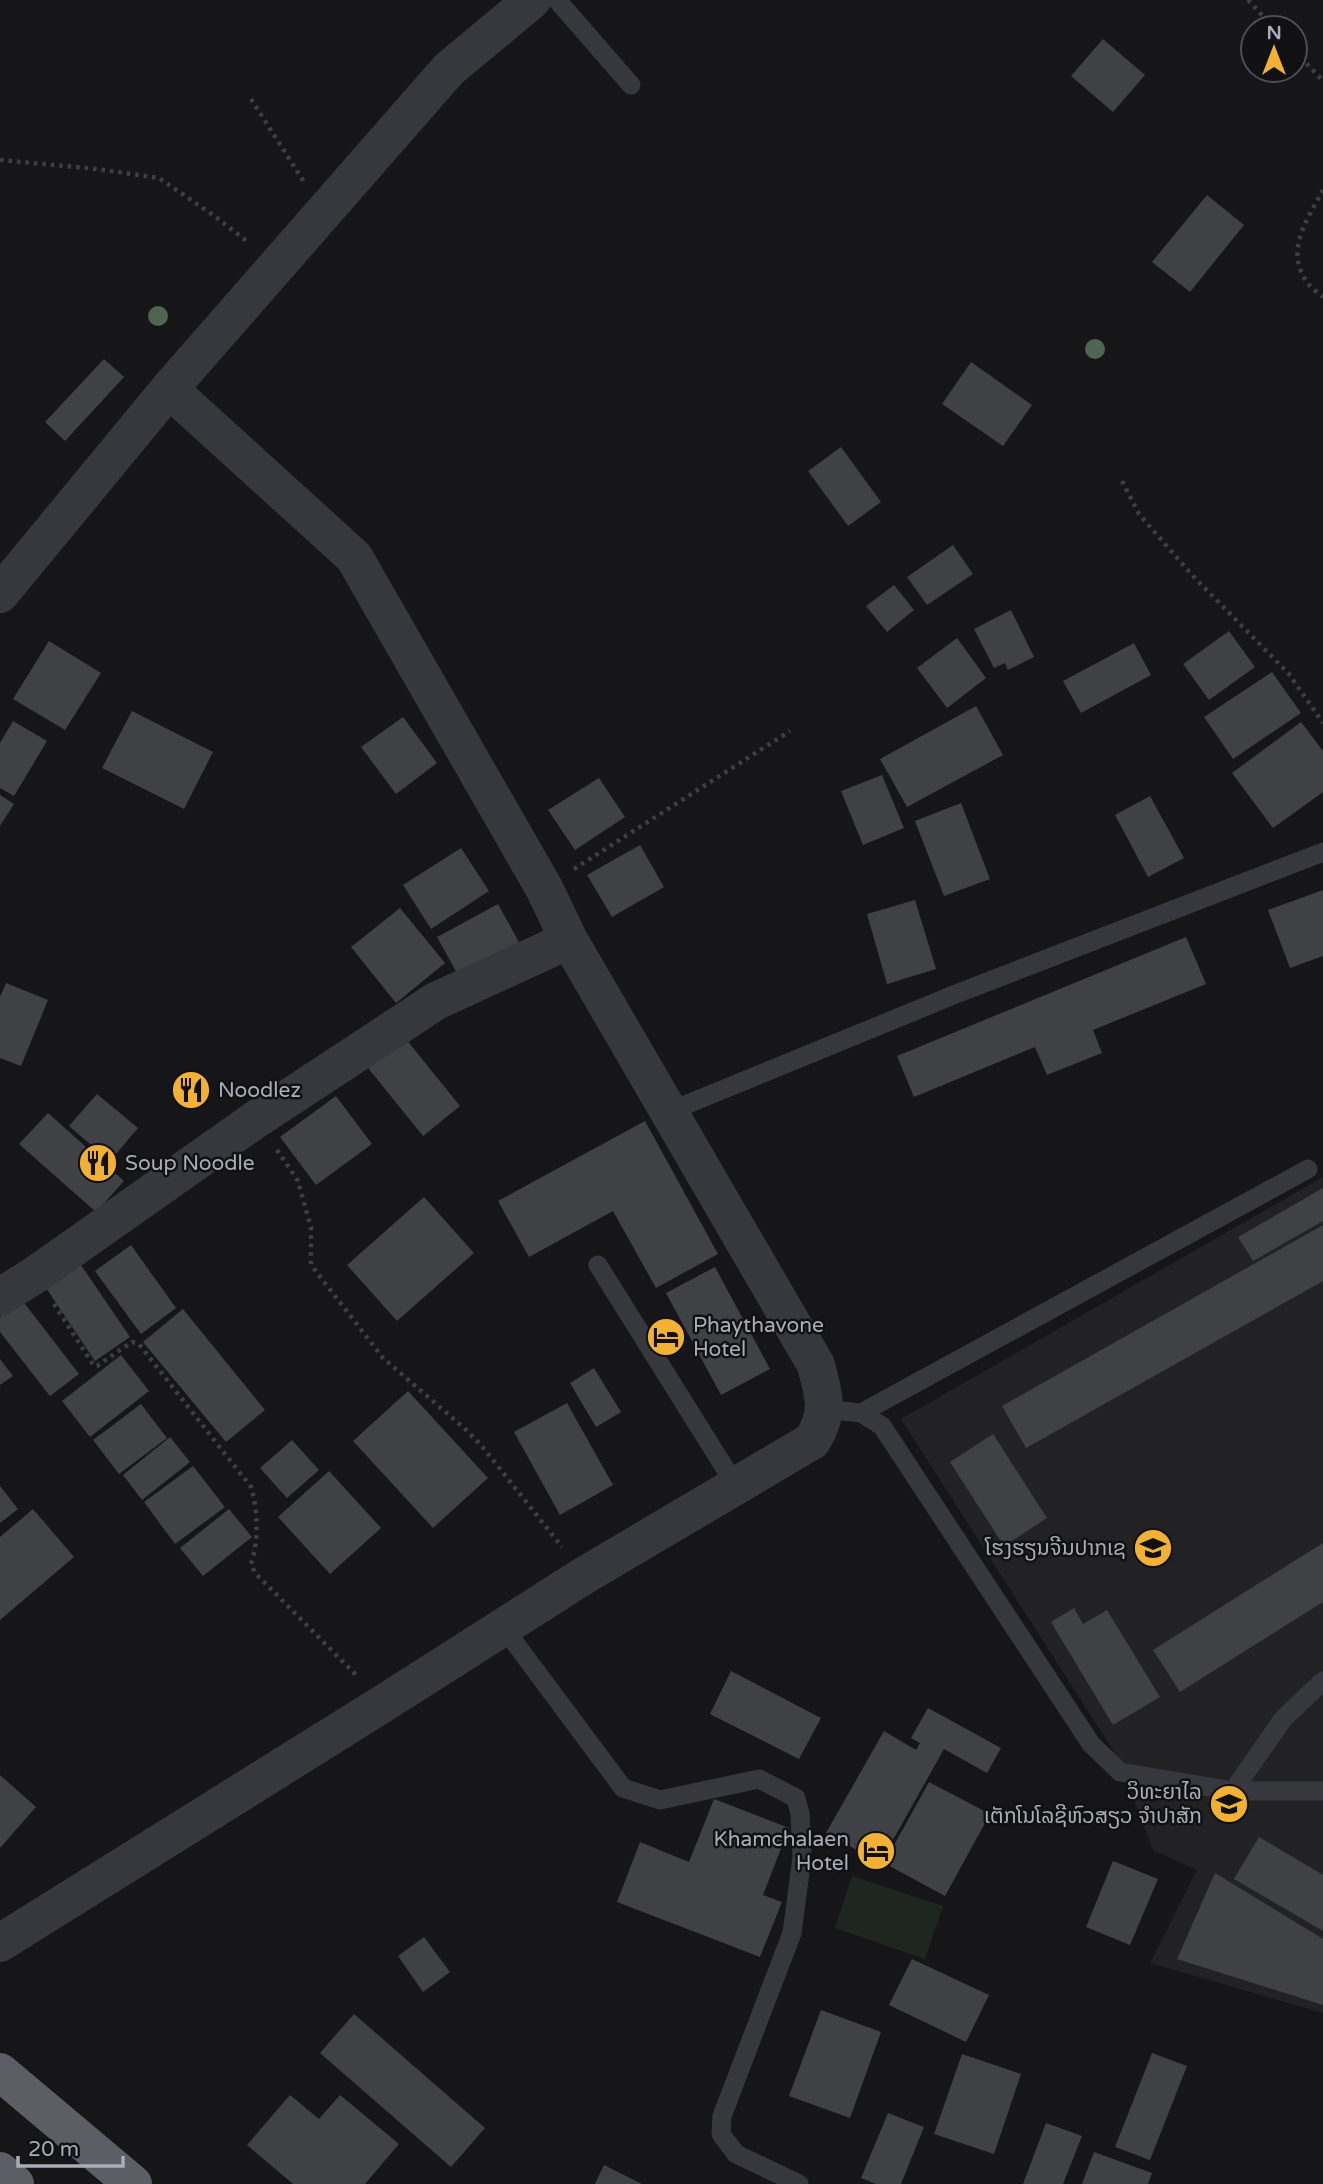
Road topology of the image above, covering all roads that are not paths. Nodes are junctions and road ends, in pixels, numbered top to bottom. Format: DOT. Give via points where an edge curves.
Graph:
graph roads {
  1 [pos="532,0"];
  2 [pos="557,0"];
  3 [pos="631,85"];
  4 [pos="169,389"];
  5 [pos="0,594"];
  6 [pos="1323,852"];
  7 [pos="569,940"];
  8 [pos="668,1112"];
  9 [pos="1308,1169"];
  10 [pos="598,1265"];
  11 [pos="0,1297"];
  12 [pos="843,1411"];
  13 [pos="736,1486"];
  14 [pos="503,1627"];
  15 [pos="1323,1681"];
  16 [pos="1233,1791"];
  17 [pos="1323,1791"];
  18 [pos="0,1943"];
  19 [pos="0,2073"];
  20 [pos="0,2171"];
  21 [pos="15,2184"];
  22 [pos="133,2184"];
  23 [pos="799,2184"];
  1 -- 4 [label="street" via="449,69"];
  2 -- 3 [label="lane"];
  4 -- 5 [label="street"];
  4 -- 7 [label="street" via="354,557 544,888"];
  6 -- 8 [label="lane"];
  7 -- 8 [label="street"];
  7 -- 11 [label="street" via="436,1001"];
  8 -- 12 [label="street"];
  9 -- 12 [label="lane"];
  10 -- 13 [label="lane"];
  12 -- 13 [label="street" via="811,1441"];
  12 -- 16 [label="lane" via="882,1426 1090,1744 1120,1772"];
  13 -- 14 [label="street"];
  14 -- 18 [label="street"];
  14 -- 23 [label="lane" via="623,1788 660,1800 760,1779 796,1798 802,1857 792,1933 722,2116 721,2134 737,2154"];
  15 -- 16 [label="lane" via="1283,1719"];
  16 -- 17 [label="lane"];
  19 -- 22 [label="highway"];
  20 -- 21 [label="highway"];
}
